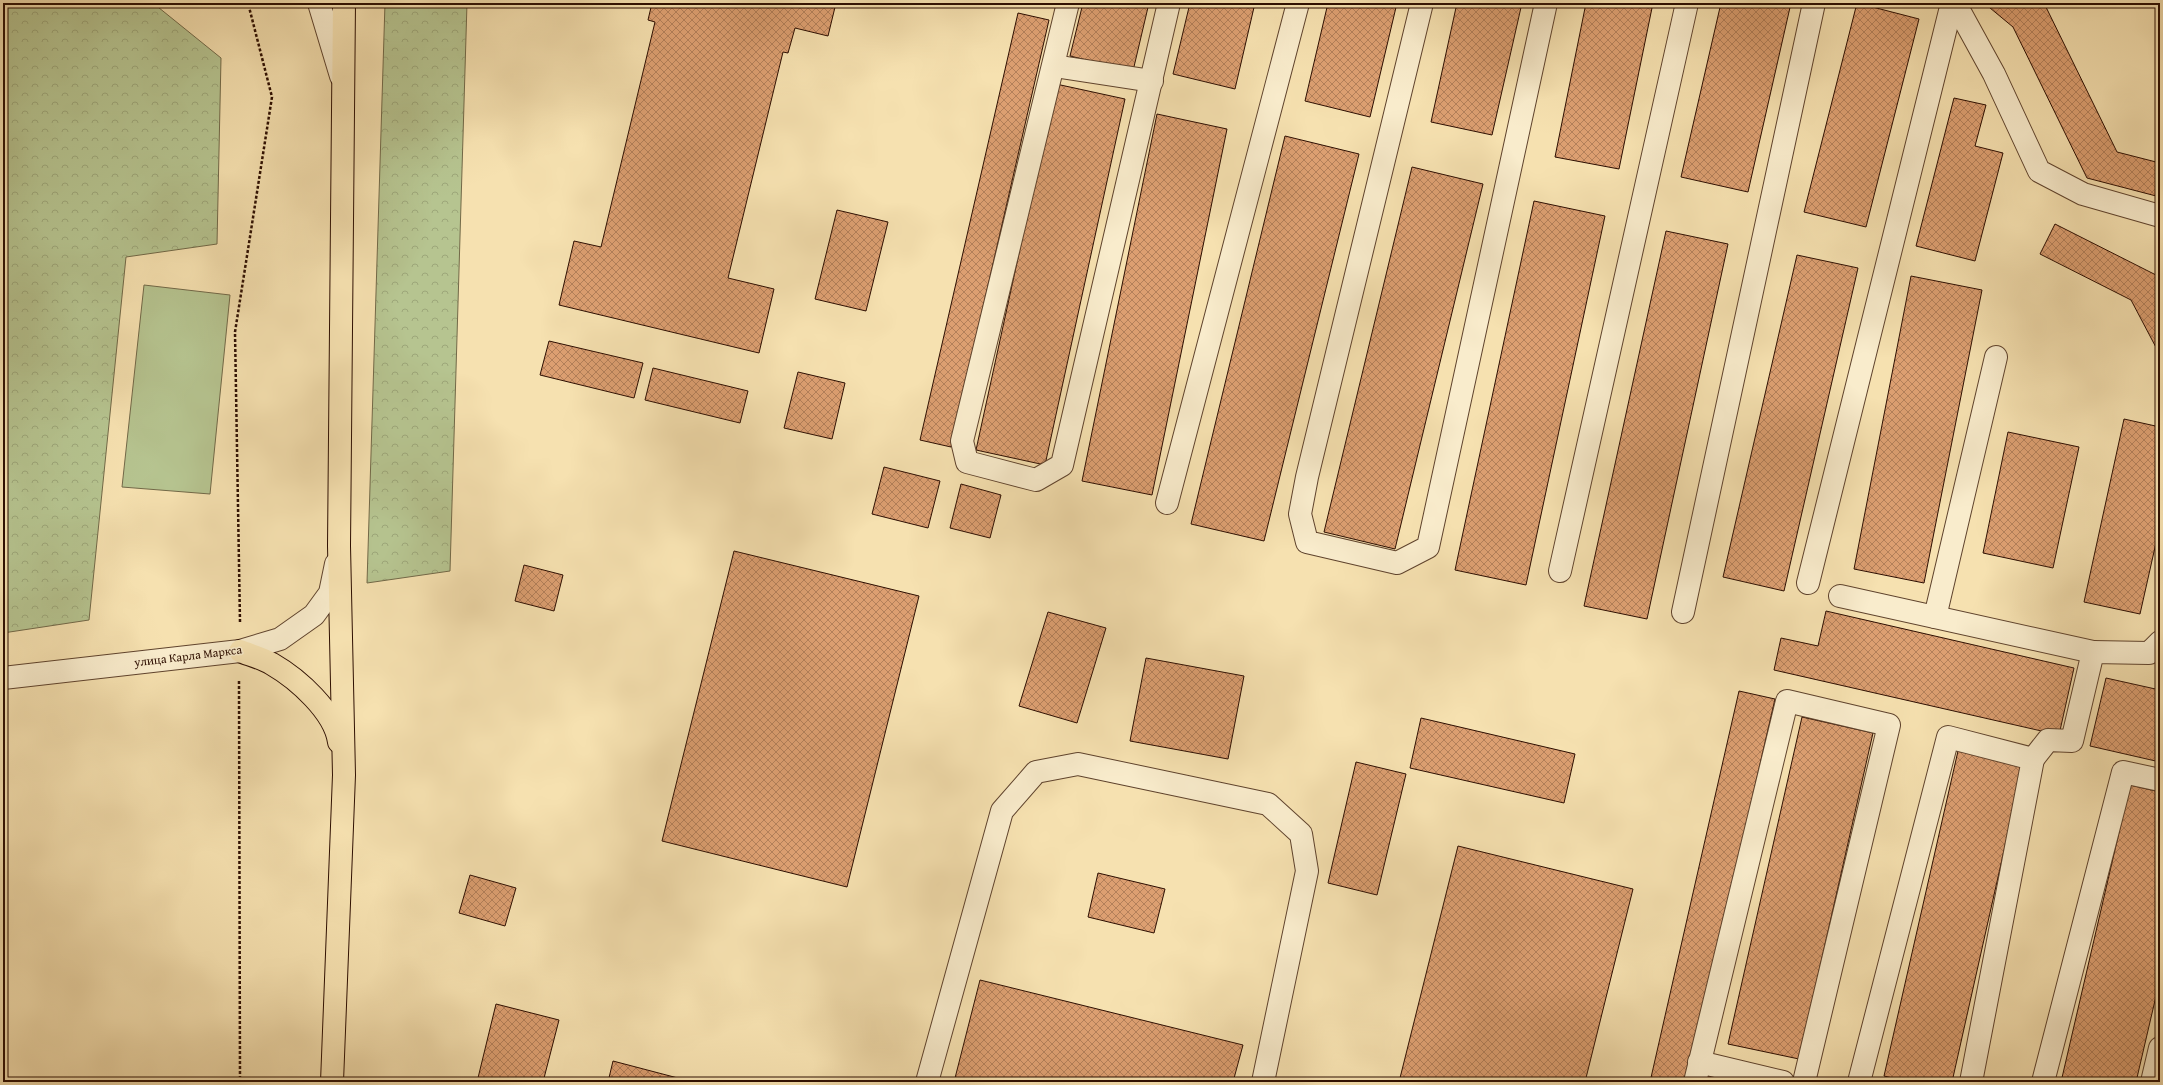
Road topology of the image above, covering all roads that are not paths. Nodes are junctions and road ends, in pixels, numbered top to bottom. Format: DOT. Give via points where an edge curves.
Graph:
graph roads {
  1 [pos="319,3"];
  2 [pos="344,3"];
  3 [pos="1068,3"];
  4 [pos="1169,3"];
  5 [pos="1298,3"];
  6 [pos="1422,3"];
  7 [pos="1546,3"];
  8 [pos="1687,3"];
  9 [pos="1814,3"];
  10 [pos="1953,3"];
  11 [pos="1054,66"];
  12 [pos="1152,81"];
  13 [pos="343,82"];
  14 [pos="2160,216"];
  15 [pos="1996,357"];
  16 [pos="1167,503"];
  17 [pos="339,546"];
  18 [pos="1560,571"];
  19 [pos="1808,583"];
  20 [pos="1840,596"];
  21 [pos="1683,612"];
  22 [pos="1935,617"];
  23 [pos="2160,642"];
  24 [pos="240,651"];
  25 [pos="2092,652"];
  26 [pos="3,678"];
  27 [pos="2034,759"];
  28 [pos="344,775"];
  29 [pos="2160,780"];
  30 [pos="2160,1048"];
  31 [pos="1697,1072"];
  32 [pos="1863,1081"];
  33 [pos="332,1082"];
  34 [pos="927,1082"];
  35 [pos="1263,1082"];
  36 [pos="1784,1082"];
  37 [pos="1804,1082"];
  38 [pos="1971,1082"];
  39 [pos="2043,1082"];
  40 [pos="2152,1082"];
  1 -- 13 [label="street"];
  2 -- 13 [label="main road"];
  3 -- 11 [label="street"];
  4 -- 12 [label="street"];
  5 -- 16 [label="street"];
  6 -- 7 [label="street" via="1306,477 1300,514 1307,542 1398,563 1428,547"];
  8 -- 18 [label="street"];
  9 -- 21 [label="street"];
  10 -- 14 [label="street" via="1994,74 2039,171 2083,194"];
  10 -- 19 [label="street"];
  11 -- 12 [label="street"];
  11 -- 12 [label="street" via="962,441 967,462 1036,480 1062,465"];
  13 -- 17 [label="main road"];
  15 -- 22 [label="street"];
  17 -- 24 [label="street, улица Карла Маркса" via="330,593 314,615 280,639"];
  17 -- 28 [label="main road"];
  20 -- 22 [label="street"];
  22 -- 25 [label="street"];
  23 -- 25 [label="street" via="2149,653"];
  24 -- 26 [label="street, улица Карла Маркса"];
  24 -- 28 [label="main road" via="272,664 322,705 338,731"];
  25 -- 27 [label="street" via="2072,741 2048,740"];
  27 -- 32 [label="street" via="1948,737"];
  27 -- 38 [label="street"];
  28 -- 33 [label="main road"];
  29 -- 39 [label="street" via="2123,772"];
  30 -- 40 [label="street"];
  31 -- 36 [label="street"];
  31 -- 37 [label="street" via="1786,701 1890,725"];
  34 -- 35 [label="street" via="1002,811 1036,772 1078,764 1268,804 1302,834 1307,871"];
}
